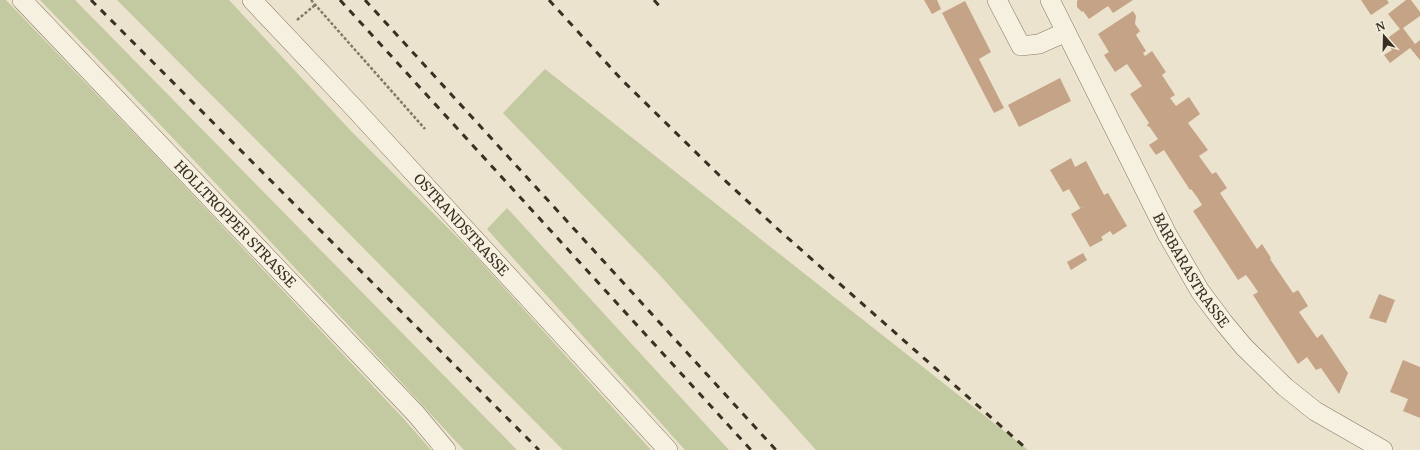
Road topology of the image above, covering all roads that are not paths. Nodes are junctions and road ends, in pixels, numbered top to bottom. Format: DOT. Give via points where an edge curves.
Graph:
graph roads {
  1 [pos="22,0"];
  2 [pos="252,0"];
  3 [pos="997,0"];
  4 [pos="1050,0"];
  5 [pos="1066,32"];
  6 [pos="446,450"];
  7 [pos="668,450"];
  8 [pos="1383,450"];
  1 -- 6 [label="street, HOLLTROPPER STRASSE" via="400,397"];
  2 -- 7 [label="street, OSTRANDSTRASSE"];
  3 -- 5 [label="street" via="1021,46 1039,44"];
  4 -- 5 [label="street, BARBARASTRASSE"];
  5 -- 8 [label="street, BARBARASTRASSE" via="1167,234 1200,291 1224,323 1244,348 1315,411"];
}
